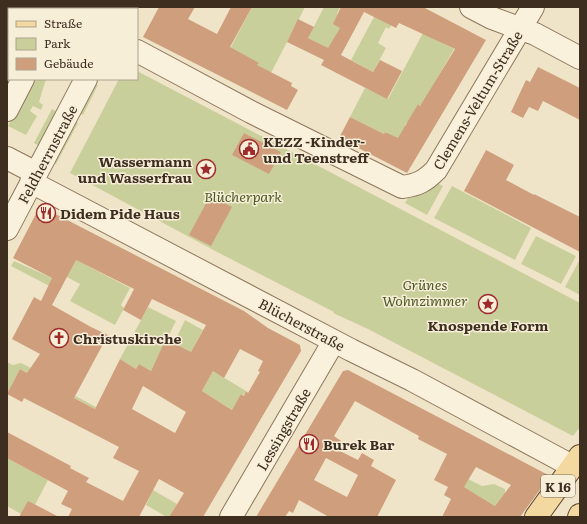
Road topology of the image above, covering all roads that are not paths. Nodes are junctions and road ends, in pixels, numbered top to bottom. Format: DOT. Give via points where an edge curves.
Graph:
graph roads {
  1 [pos="471,7"];
  2 [pos="533,7"];
  3 [pos="519,29"];
  4 [pos="138,52"];
  5 [pos="580,58"];
  6 [pos="23,80"];
  7 [pos="85,80"];
  8 [pos="7,110"];
  9 [pos="7,158"];
  10 [pos="34,178"];
  11 [pos="7,229"];
  12 [pos="334,341"];
  13 [pos="576,461"];
  14 [pos="231,517"];
  15 [pos="536,517"];
  1 -- 3 [label="street"];
  2 -- 3 [label="street, Clemens-Veltum-Straße"];
  3 -- 4 [label="street, Clemens-Veltum-Straße" via="436,170 414,186 402,187 251,112"];
  3 -- 5 [label="street" via="535,34"];
  6 -- 8 [label="street"];
  7 -- 10 [label="street, Feldherrnstraße"];
  9 -- 10 [label="street, Blücherstraße"];
  10 -- 11 [label="street, Feldherrnstraße"];
  10 -- 12 [label="street, Blücherstraße"];
  12 -- 13 [label="street, Blücherstraße"];
  12 -- 14 [label="street, Lessingstraße"];
  13 -- 15 [label="main road, K 16"];
}
